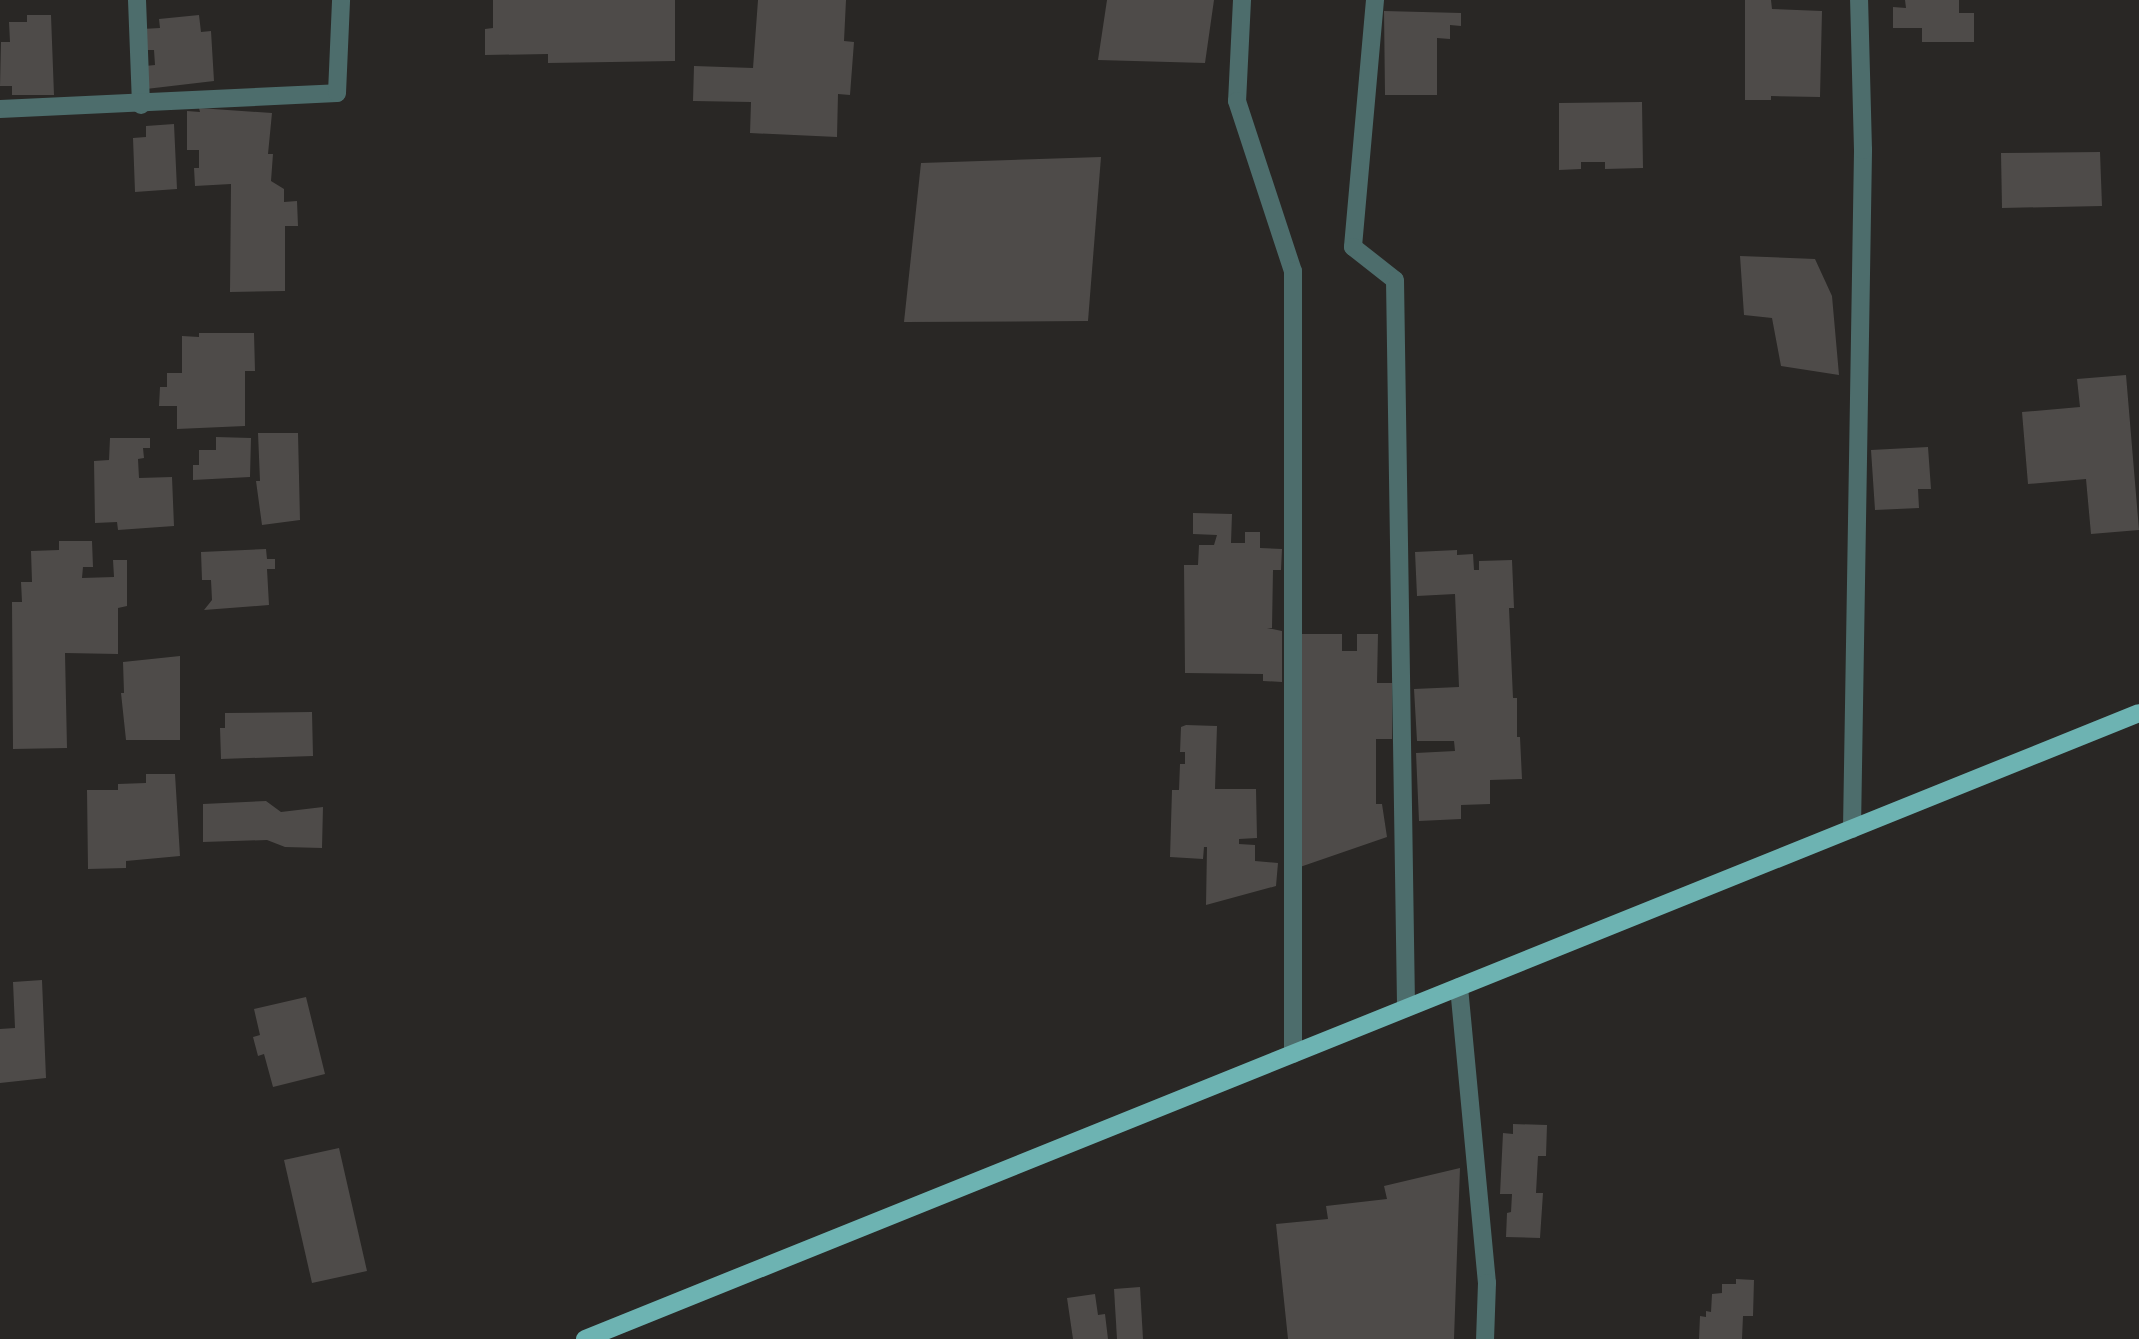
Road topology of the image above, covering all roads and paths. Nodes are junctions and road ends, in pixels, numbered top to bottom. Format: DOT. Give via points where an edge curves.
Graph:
graph roads {
  1 [pos="137,0"];
  2 [pos="341,0"];
  3 [pos="1242,0"];
  4 [pos="1375,0"];
  5 [pos="1859,0"];
  6 [pos="141,105"];
  7 [pos="0,109"];
  8 [pos="2139,713"];
  9 [pos="1852,829"];
  10 [pos="1458,987"];
  11 [pos="1406,1009"];
  12 [pos="1293,1054"];
  13 [pos="585,1339"];
  14 [pos="1485,1339"];
  1 -- 6 [label="street"];
  2 -- 6 [label="street" via="337,93"];
  3 -- 12 [label="street" via="1237,101 1293,271"];
  4 -- 11 [label="street" via="1353,247 1395,280"];
  5 -- 9 [label="street" via="1863,150"];
  6 -- 7 [label="street"];
  8 -- 9 [label="main road"];
  9 -- 10 [label="main road"];
  10 -- 11 [label="main road"];
  10 -- 14 [label="street" via="1487,1283"];
  11 -- 12 [label="main road"];
  12 -- 13 [label="main road"];
}
